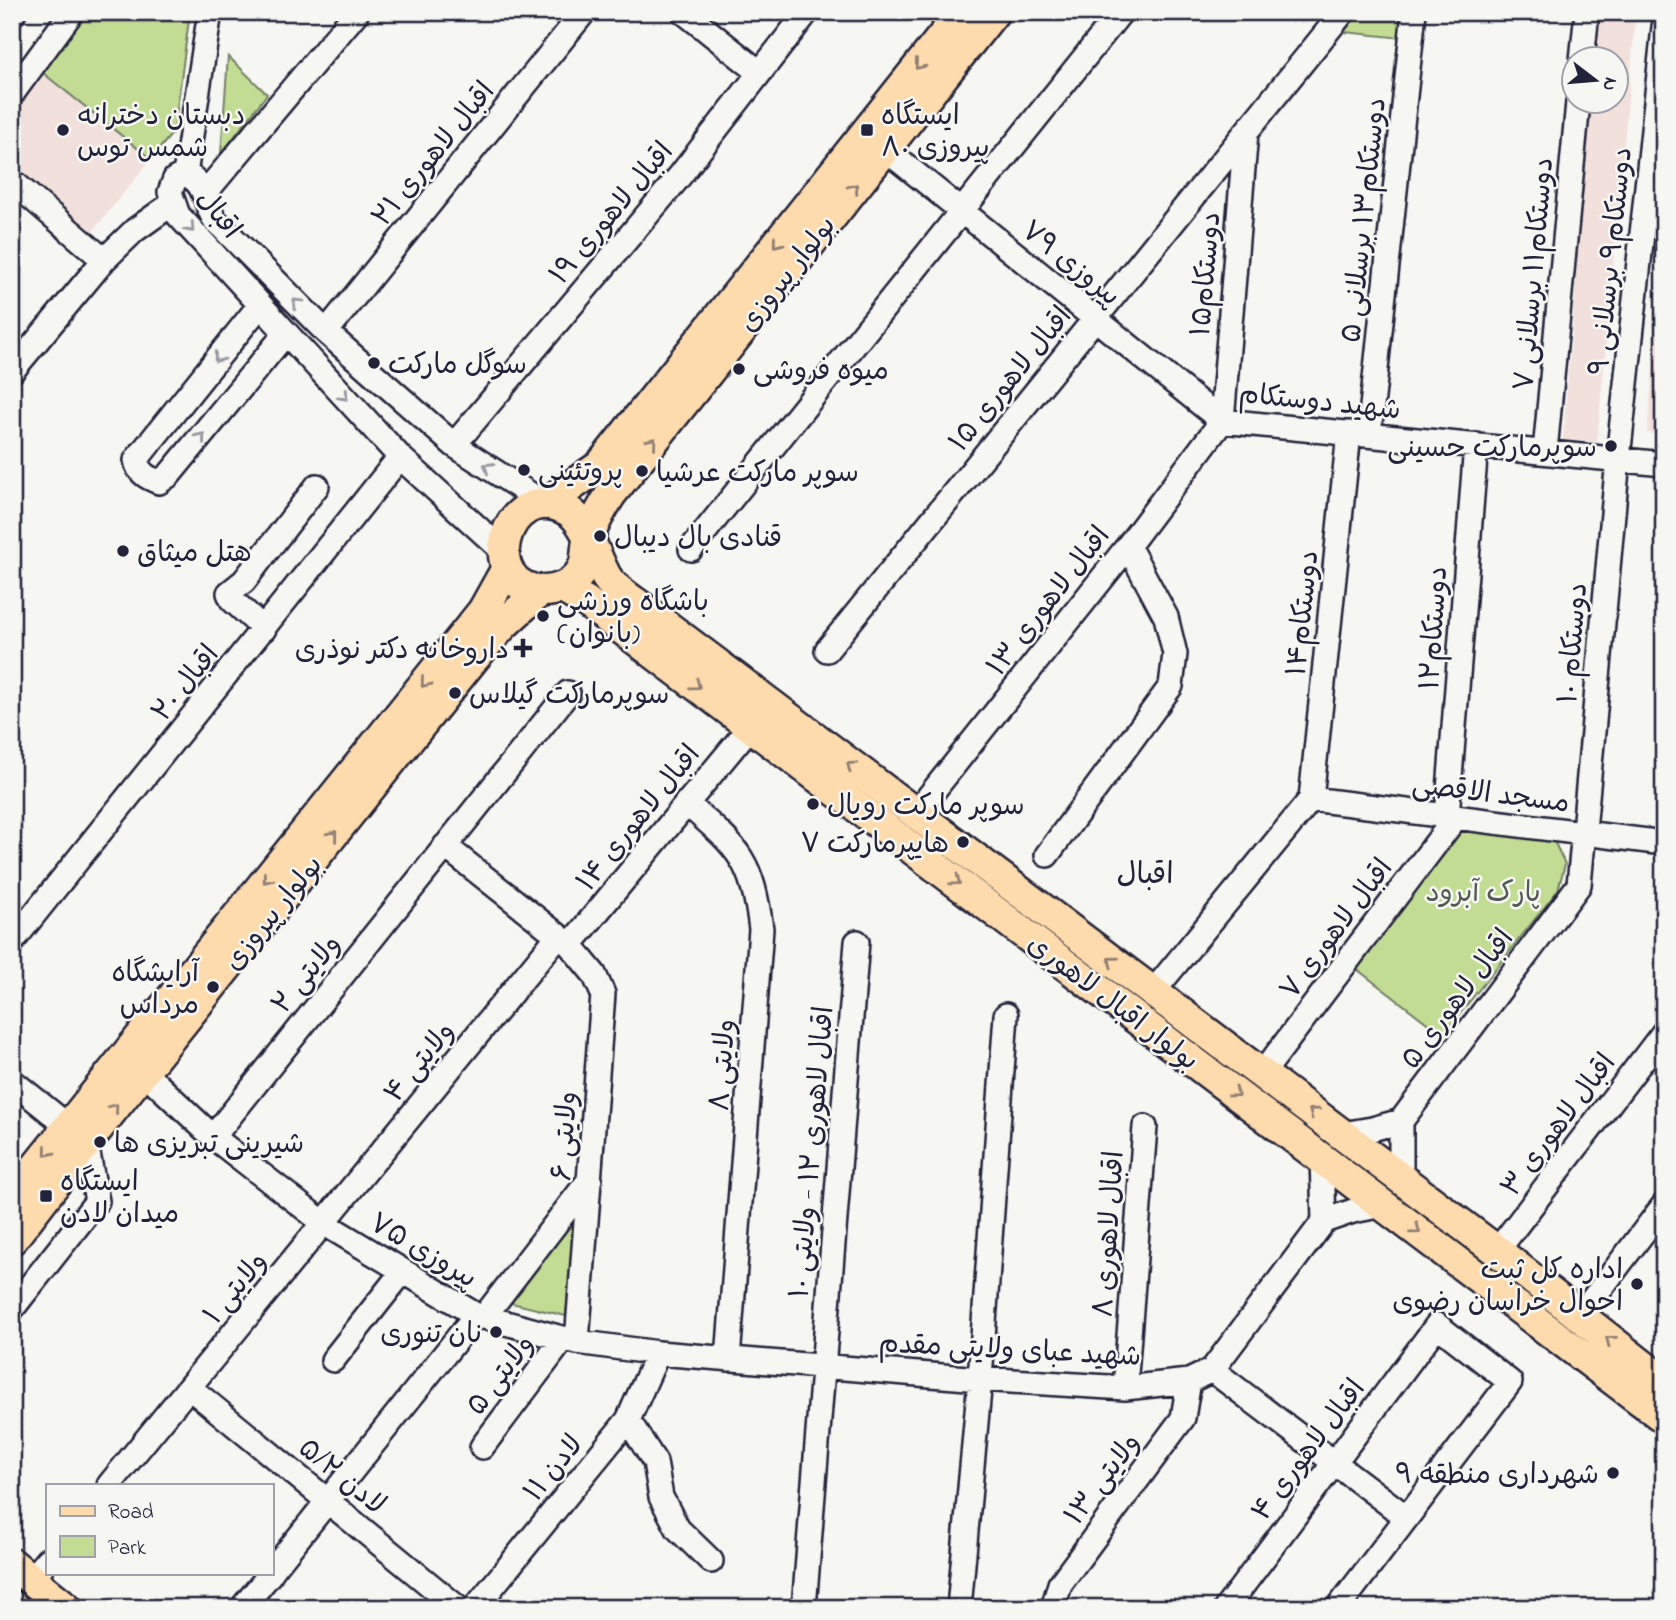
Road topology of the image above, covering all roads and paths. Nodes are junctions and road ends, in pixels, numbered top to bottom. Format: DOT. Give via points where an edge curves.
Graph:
graph roads {
  1 [pos="72,12"];
  2 [pos="210,12"];
  3 [pos="357,12"];
  4 [pos="584,12"];
  5 [pos="684,12"];
  6 [pos="807,12"];
  7 [pos="962,12"];
  8 [pos="994,12"];
  9 [pos="1121,12"];
  10 [pos="1343,12"];
  11 [pos="1414,12"];
  12 [pos="1587,12"];
  13 [pos="1664,27"];
  14 [pos="1584,46"];
  15 [pos="759,72"];
  16 [pos="12,94"];
  17 [pos="1577,116"];
  18 [pos="1246,132"];
  19 [pos="885,149"];
  20 [pos="185,174"];
  21 [pos="12,181"];
  22 [pos="205,193"];
  23 [pos="173,203"];
  24 [pos="961,211"];
  25 [pos="104,260"];
  26 [pos="260,305"];
  27 [pos="1095,319"];
  28 [pos="326,332"];
  29 [pos="286,333"];
  30 [pos="12,370"];
  31 [pos="1222,421"];
  32 [pos="1359,434"];
  33 [pos="454,445"];
  34 [pos="1476,445"];
  35 [pos="1545,452"];
  36 [pos="400,457"];
  37 [pos="1618,459"];
  38 [pos="1664,464"];
  39 [pos="317,486"];
  40 [pos="545,504"];
  41 [pos="588,540"];
  42 [pos="1128,545"];
  43 [pos="691,550"];
  44 [pos="505,559"];
  45 [pos="551,589"];
  46 [pos="264,629"];
  47 [pos="827,650"];
  48 [pos="568,693"];
  49 [pos="750,727"];
  50 [pos="1311,799"];
  51 [pos="686,803"];
  52 [pos="915,814"];
  53 [pos="1452,817"];
  54 [pos="1584,833"];
  55 [pos="1664,843"];
  56 [pos="445,846"];
  57 [pos="1047,855"];
  58 [pos="1011,884"];
  59 [pos="994,909"];
  60 [pos="564,941"];
  61 [pos="12,942"];
  62 [pos="857,942"];
  63 [pos="1153,992"];
  64 [pos="1006,1015"];
  65 [pos="1664,1032"];
  66 [pos="144,1072"];
  67 [pos="1262,1074"];
  68 [pos="12,1081"];
  69 [pos="1401,1121"];
  70 [pos="1145,1127"];
  71 [pos="1342,1134"];
  72 [pos="78,1135"];
  73 [pos="213,1137"];
  74 [pos="1322,1159"];
  75 [pos="590,1179"];
  76 [pos="1401,1179"];
  77 [pos="12,1197"];
  78 [pos="1384,1205"];
  79 [pos="1664,1205"];
  80 [pos="1324,1221"];
  81 [pos="324,1224"];
  82 [pos="12,1239"];
  83 [pos="1497,1251"];
  84 [pos="403,1271"];
  85 [pos="12,1309"];
  86 [pos="480,1316"];
  87 [pos="1580,1316"];
  88 [pos="570,1340"];
  89 [pos="657,1353"];
  90 [pos="728,1359"];
  91 [pos="333,1360"];
  92 [pos="823,1367"];
  93 [pos="1212,1370"];
  94 [pos="980,1379"];
  95 [pos="1189,1381"];
  96 [pos="1664,1382"];
  97 [pos="190,1388"];
  98 [pos="1125,1388"];
  99 [pos="1664,1418"];
  100 [pos="628,1420"];
  101 [pos="482,1447"];
  102 [pos="1333,1463"];
  103 [pos="110,1484"];
  104 [pos="329,1501"];
  105 [pos="1406,1517"];
  106 [pos="711,1560"];
  107 [pos="30,1567"];
  108 [pos="273,1570"];
  109 [pos="269,1574"];
  110 [pos="67,1608"];
  111 [pos="243,1608"];
  112 [pos="458,1608"];
  113 [pos="475,1608"];
  114 [pos="804,1608"];
  115 [pos="959,1608"];
  116 [pos="1053,1608"];
  117 [pos="1226,1608"];
  118 [pos="1338,1608"];
  1 -- 16 [label="street"];
  2 -- 20 [label="street"];
  3 -- 22 [label="street"];
  4 -- 28 [label="street, اقبال لاهوری ۲۱"];
  5 -- 15 [label="street"];
  6 -- 15 [label="street, اقبال لاهوری ۱۹"];
  7 -- 40 [label="main road, بولوار پیروزی, one-way" via="600,466"];
  8 -- 19 [label="main road, بولوار پیروزی"];
  9 -- 24 [label="street"];
  10 -- 18 [label="street, اقبال لاهوری ۱۵"];
  11 -- 32 [label="street, دوستکام۱۳ برسلانی ۵"];
  12 -- 14 [label="street"];
  13 -- 37 [label="street, دوستکام۹ برسلانی ۹"];
  15 -- 33 [label="street, اقبال لاهوری ۱۹" via="679,177"];
  17 -- 35 [label="street, دوستکام۱۱ برسلانی ۷"];
  18 -- 27 [label="street, اقبال لاهوری ۱۵"];
  18 -- 31 [label="street, دوستکام۱۵"];
  19 -- 24 [label="street, پیروزی ۷۹"];
  41 -- 19 [label="main road, بولوار پیروزی, one-way" via="611,494"];
  20 -- 22 [label="street, اقبال"];
  20 -- 23 [label="street, اقبال" via="171,185"];
  21 -- 25 [label="street"];
  28 -- 22 [label="street, اقبال, one-way" via="215,220"];
  23 -- 25 [label="street"];
  23 -- 26 [label="street, اقبال, one-way" via="184,222"];
  24 -- 27 [label="street, پیروزی ۷۹"];
  24 -- 43 [label="street"];
  25 -- 30 [label="street"];
  26 -- 29 [label="street, اقبال"];
  26 -- 29 [label="street, one-way" via="136,460 146,477 159,482 169,475"];
  27 -- 31 [label="street, پیروزی ۷۹"];
  27 -- 47 [label="street, اقبال لاهوری ۱۵"];
  28 -- 33 [label="street, اقبال"];
  29 -- 36 [label="street, اقبال, one-way"];
  31 -- 32 [label="street, شهید دوستکام"];
  31 -- 42 [label="street, اقبال لاهوری ۱۳"];
  32 -- 34 [label="street, شهید دوستکام"];
  32 -- 50 [label="street, دوستکام۱۴"];
  40 -- 33 [label="street, اقبال, one-way"];
  34 -- 35 [label="street, شهید دوستکام"];
  34 -- 53 [label="street, دوستکام۱۲"];
  35 -- 37 [label="street, شهید دوستکام"];
  36 -- 44 [label="street, اقبال"];
  36 -- 46 [label="street, اقبال ۲۰"];
  37 -- 38 [label="street, شهید دوستکام"];
  37 -- 54 [label="street, دوستکام ۱۰"];
  39 -- 46 [label="street" via="244,581 229,593"];
  40 -- 41 [label="main road" via="569,511 580,521"];
  40 -- 44 [label="main road" via="514,518 505,533"];
  41 -- 45 [label="main road" via="583,570 574,580"];
  52 -- 41 [label="main road, بولوار اقبال لاهوری, one-way" via="608,580"];
  42 -- 52 [label="street, اقبال لاهوری ۱۳"];
  42 -- 57 [label="street" via="1166,617 1175,654 1171,686"];
  44 -- 45 [label="main road" via="524,585"];
  44 -- 72 [label="main road, بولوار پیروزی, one-way" via="483,611"];
  45 -- 49 [label="main road, بولوار اقبال لاهوری, one-way" via="585,601"];
  66 -- 45 [label="main road, بولوار پیروزی, one-way" via="474,658 503,625"];
  46 -- 61 [label="street, اقبال ۲۰"];
  48 -- 56 [label="street, ولایتی ۲"];
  49 -- 51 [label="street, اقبال لاهوری ۱۴"];
  49 -- 59 [label="main road, بولوار اقبال لاهوری, one-way"];
  50 -- 53 [label="street, مسجد الاقصی"];
  50 -- 63 [label="street"];
  51 -- 60 [label="street, اقبال لاهوری ۱۴"];
  51 -- 90 [label="street, ولایتی ۸" via="730,842 747,866 761,929"];
  52 -- 58 [label="main road, بولوار اقبال لاهوری"];
  53 -- 54 [label="street, مسجد الاقصی"];
  53 -- 67 [label="street, اقبال لاهوری ۷"];
  54 -- 55 [label="street, مسجد الاقصی"];
  54 -- 69 [label="street, اقبال لاهوری ۵" via="1579,885"];
  56 -- 60 [label="street, ولایتی ۶"];
  56 -- 73 [label="street, ولایتی ۲"];
  58 -- 59 [label="main road"];
  63 -- 58 [label="main road, بولوار اقبال لاهوری, one-way"];
  59 -- 74 [label="main road, بولوار اقبال لاهوری, one-way"];
  60 -- 75 [label="street, ولایتی ۶" via="594,974 603,994"];
  60 -- 81 [label="street, ولایتی ۴"];
  62 -- 92 [label="street, اقبال لاهوری ۱۲ - ولایتی ۱۰"];
  63 -- 67 [label="main road, بولوار اقبال لاهوری"];
  64 -- 94 [label="street"];
  65 -- 83 [label="street, اقبال لاهوری ۳"];
  72 -- 66 [label="main road, بولوار پیروزی, one-way"];
  66 -- 73 [label="street, پیروزی ۷۵"];
  71 -- 67 [label="main road, بولوار اقبال لاهوری, one-way"];
  68 -- 72 [label="street"];
  69 -- 71 [label="street"];
  69 -- 76 [label="street"];
  70 -- 98 [label="street, اقبال لاهوری ۸"];
  71 -- 76 [label="main road, بولوار اقبال لاهوری"];
  72 -- 77 [label="main road, بولوار پیروزی, one-way"];
  72 -- 82 [label="main road, بولوار پیروزی"];
  72 -- 85 [label="street" via="97,1201"];
  73 -- 81 [label="street, پیروزی ۷۵"];
  74 -- 78 [label="main road, بولوار اقبال لاهوری"];
  74 -- 80 [label="street"];
  75 -- 86 [label="street"];
  75 -- 88 [label="street, ولایتی ۶"];
  76 -- 83 [label="main road, بولوار اقبال لاهوری"];
  78 -- 80 [label="street"];
  78 -- 99 [label="main road, بولوار اقبال لاهوری, one-way"];
  79 -- 87 [label="street"];
  80 -- 93 [label="street"];
  81 -- 84 [label="street, پیروزی ۷۵"];
  81 -- 97 [label="street, ولایتی ۱"];
  83 -- 87 [label="main road, بولوار اقبال لاهوری"];
  84 -- 86 [label="street, پیروزی ۷۵"];
  84 -- 91 [label="street"];
  86 -- 88 [label="street, پیروزی ۷۵"];
  86 -- 104 [label="street"];
  96 -- 87 [label="main road, بولوار اقبال لاهوری, one-way"];
  88 -- 89 [label="street, پیروزی ۷۵"];
  88 -- 101 [label="street, ولایتی ۵"];
  89 -- 90 [label="street, پیروزی ۷۵"];
  89 -- 100 [label="street, لادن ۱۱"];
  90 -- 92 [label="street, شهید عبای ولایتی مقدم"];
  92 -- 94 [label="street, شهید عبای ولایتی مقدم"];
  92 -- 114 [label="street, اقبال لاهوری ۱۲ - ولایتی ۱۰"];
  93 -- 95 [label="street, شهید عبای ولایتی مقدم"];
  93 -- 102 [label="street"];
  94 -- 98 [label="street, شهید عبای ولایتی مقدم"];
  94 -- 115 [label="street"];
  95 -- 98 [label="street, شهید عبای ولایتی مقدم"];
  95 -- 116 [label="street, ولایتی ۱۳" via="1183,1418 1059,1584"];
  97 -- 103 [label="street, ولایتی ۱"];
  97 -- 104 [label="street, لادن ۵/۲"];
  100 -- 106 [label="street" via="655,1462 661,1497 678,1529"];
  100 -- 113 [label="street, لادن ۱۱"];
  102 -- 105 [label="street"];
  102 -- 105 [label="street, اقبال لاهوری ۴" via="1437,1325 1510,1382"];
  102 -- 117 [label="street, اقبال لاهوری ۴"];
  104 -- 108 [label="street"];
  104 -- 112 [label="street, لادن ۵/۲"];
  105 -- 118 [label="street"];
  107 -- 110 [label="main road"];
  109 -- 111 [label="street"];
}
